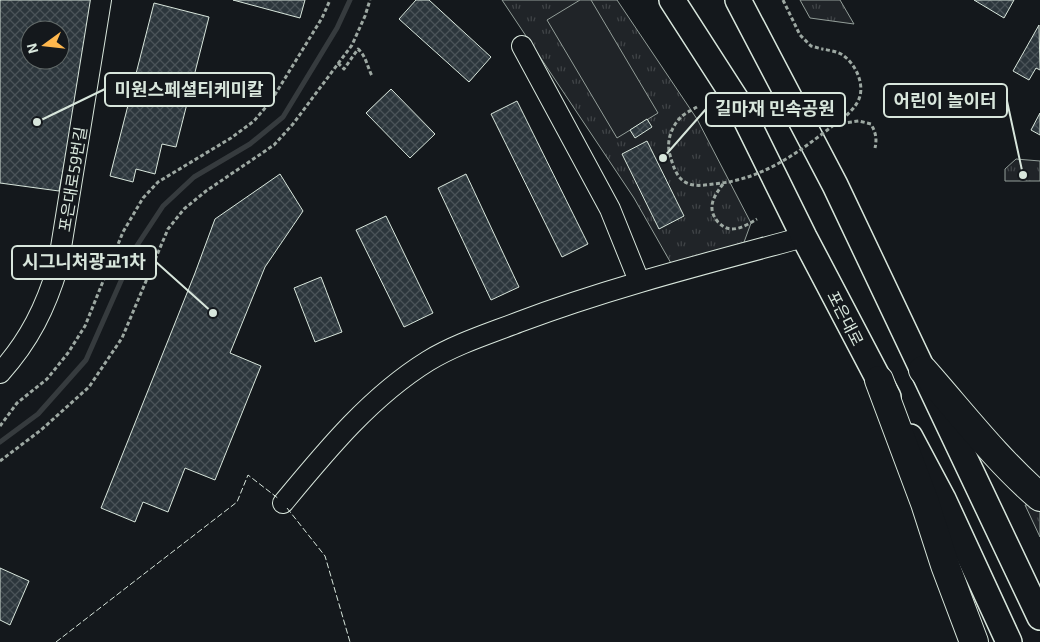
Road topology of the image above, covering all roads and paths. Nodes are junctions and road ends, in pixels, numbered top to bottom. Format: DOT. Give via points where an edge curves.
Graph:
graph roads {
  1 [pos="101,0"];
  2 [pos="330,0"];
  3 [pos="370,0"];
  4 [pos="672,0"];
  5 [pos="738,0"];
  6 [pos="783,0"];
  7 [pos="522,46"];
  8 [pos="338,63"];
  9 [pos="372,76"];
  10 [pos="697,107"];
  11 [pos="835,124"];
  12 [pos="875,148"];
  13 [pos="723,184"];
  14 [pos="757,218"];
  15 [pos="804,237"];
  16 [pos="639,281"];
  17 [pos="923,370"];
  18 [pos="0,373"];
  19 [pos="879,380"];
  20 [pos="0,426"];
  21 [pos="0,461"];
  22 [pos="1040,497"];
  23 [pos="283,503"];
  24 [pos="1040,617"];
  25 [pos="974,642"];
  26 [pos="1008,642"];
  1 -- 18 [label="street, 포은대로59번길" via="58,266 40,317"];
  2 -- 20 [label="path" via="271,101 254,121 158,182 142,198 123,232 85,326 47,379 17,403"];
  3 -- 8 [label="path" via="352,45"];
  4 -- 15 [label="main road, 포은대로" via="737,101"];
  5 -- 17 [label="main road" via="835,185"];
  6 -- 11 [label="path, bridge" via="800,35 811,46 841,54 857,71 861,94 850,112"];
  7 -- 16 [label="street" via="610,210"];
  8 -- 9 [label="path" via="344,69 358,48 365,55"];
  8 -- 21 [label="path" via="294,124 274,145 184,209 168,229 122,338 103,368 66,410"];
  10 -- 13 [label="path, bridge" via="681,117 668,140 672,164 686,183"];
  11 -- 12 [label="path" via="859,121 871,124 877,140"];
  11 -- 13 [label="path, bridge" via="776,165 749,178"];
  13 -- 14 [label="path" via="712,202 712,211 721,225 732,229"];
  15 -- 16 [label="street"];
  15 -- 19 [label="main road, 포은대로"];
  16 -- 23 [label="street" via="477,338 428,361 360,416"];
  17 -- 22 [label="highway" via="988,445"];
  17 -- 24 [label="main road"];
  19 -- 25 [label="highway"];
  19 -- 26 [label="main road, 포은대로" via="943,498"];
}
